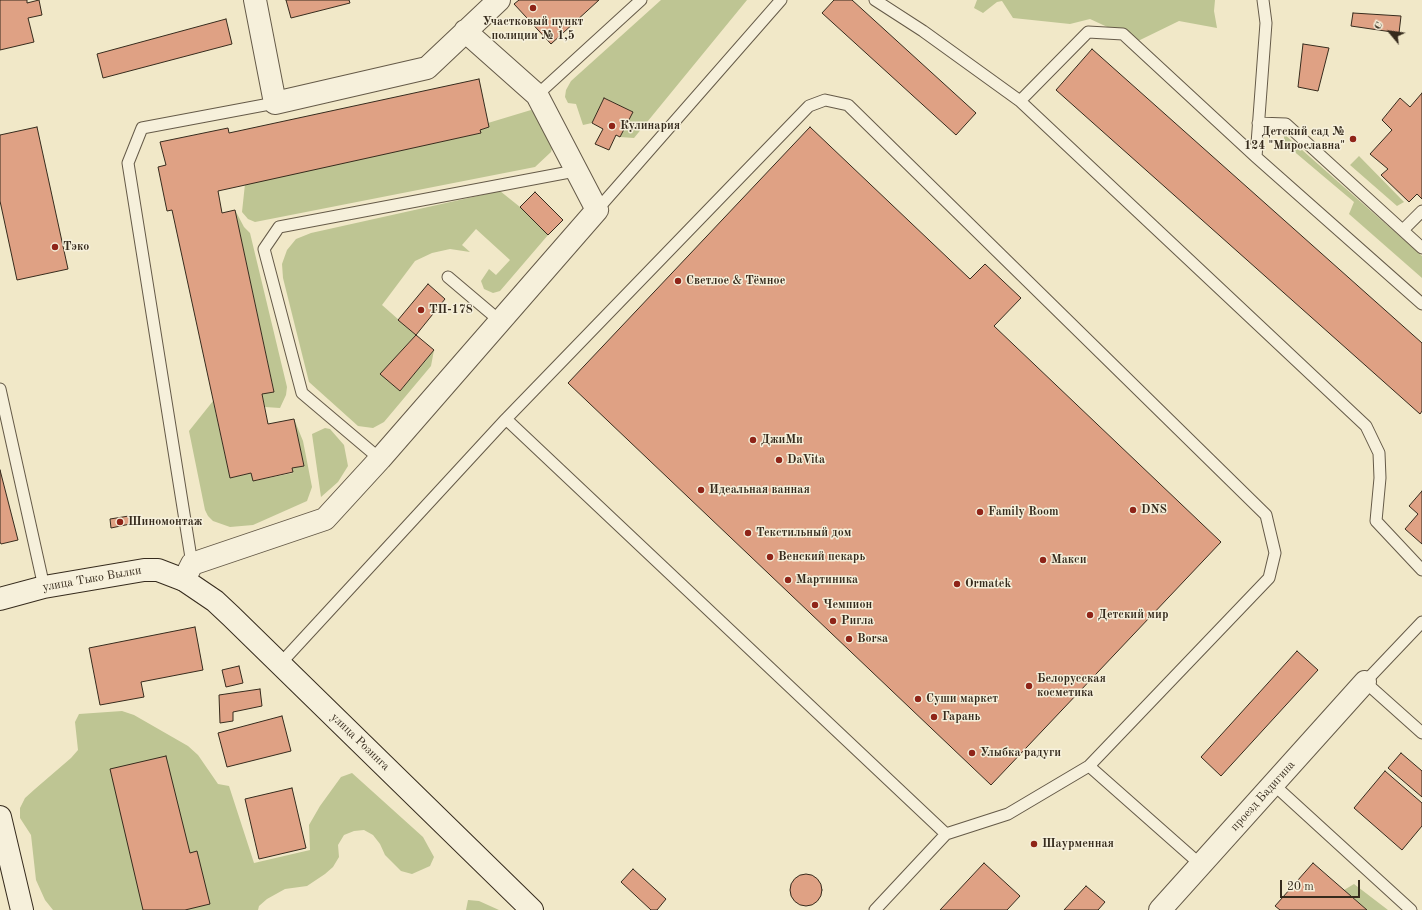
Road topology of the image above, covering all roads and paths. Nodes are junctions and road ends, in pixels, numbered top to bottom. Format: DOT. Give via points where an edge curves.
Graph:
graph roads {
  1 [pos="255,0"];
  2 [pos="498,0"];
  3 [pos="641,0"];
  4 [pos="781,0"];
  5 [pos="876,0"];
  6 [pos="1263,0"];
  7 [pos="465,32"];
  8 [pos="537,95"];
  9 [pos="1020,101"];
  10 [pos="275,103"];
  11 [pos="1258,122"];
  12 [pos="1256,157"];
  13 [pos="575,171"];
  14 [pos="596,210"];
  15 [pos="1422,211"];
  16 [pos="1402,230"];
  17 [pos="1422,248"];
  18 [pos="448,277"];
  19 [pos="1422,304"];
  20 [pos="500,321"];
  21 [pos="0,389"];
  22 [pos="506,419"];
  23 [pos="380,459"];
  24 [pos="1422,570"];
  25 [pos="188,572"];
  26 [pos="44,587"];
  27 [pos="0,599"];
  28 [pos="1422,622"];
  29 [pos="280,664"];
  30 [pos="1365,682"];
  31 [pos="1422,733"];
  32 [pos="1088,766"];
  33 [pos="1273,784"];
  34 [pos="0,817"];
  35 [pos="946,834"];
  36 [pos="1201,865"];
  37 [pos="22,910"];
  38 [pos="532,910"];
  39 [pos="875,910"];
  40 [pos="1160,910"];
  41 [pos="1411,910"];
  1 -- 10 [label="street"];
  2 -- 7 [label="street"];
  3 -- 8 [label="lane"];
  4 -- 14 [label="lane"];
  5 -- 9 [label="lane"];
  6 -- 11 [label="lane" via="1266,22"];
  7 -- 8 [label="street"];
  7 -- 10 [label="street" via="427,68"];
  8 -- 13 [label="street"];
  9 -- 12 [label="lane" via="1088,32 1123,34"];
  9 -- 24 [label="lane" via="1366,426 1379,453 1380,478 1376,521"];
  10 -- 25 [label="lane" via="142,128 128,163"];
  11 -- 12 [label="lane"];
  11 -- 16 [label="lane" via="1286,124"];
  12 -- 19 [label="lane"];
  13 -- 14 [label="street"];
  13 -- 23 [label="lane" via="279,227 264,249 302,393"];
  14 -- 20 [label="street"];
  15 -- 16 [label="lane"];
  16 -- 17 [label="lane"];
  18 -- 20 [label="lane"];
  20 -- 23 [label="street"];
  21 -- 26 [label="lane"];
  22 -- 29 [label="lane"];
  22 -- 32 [label="lane" via="809,106 825,100 848,105 1266,515 1275,553 1269,578"];
  22 -- 35 [label="lane"];
  23 -- 25 [label="street" via="325,519"];
  25 -- 26 [label="street, улица Тыко Вылки" via="144,570"];
  25 -- 29 [label="street, улица Розинга"];
  26 -- 27 [label="street, улица Тыко Вылки"];
  28 -- 30 [label="lane"];
  29 -- 38 [label="street, улица Розинга"];
  30 -- 31 [label="lane"];
  30 -- 33 [label="street, проезд Бадигина"];
  32 -- 35 [label="lane" via="1008,814"];
  32 -- 36 [label="lane"];
  33 -- 36 [label="street, проезд Бадигина"];
  33 -- 41 [label="lane"];
  34 -- 37 [label="street"];
  35 -- 39 [label="lane"];
  36 -- 40 [label="street, проезд Бадигина"];
}
